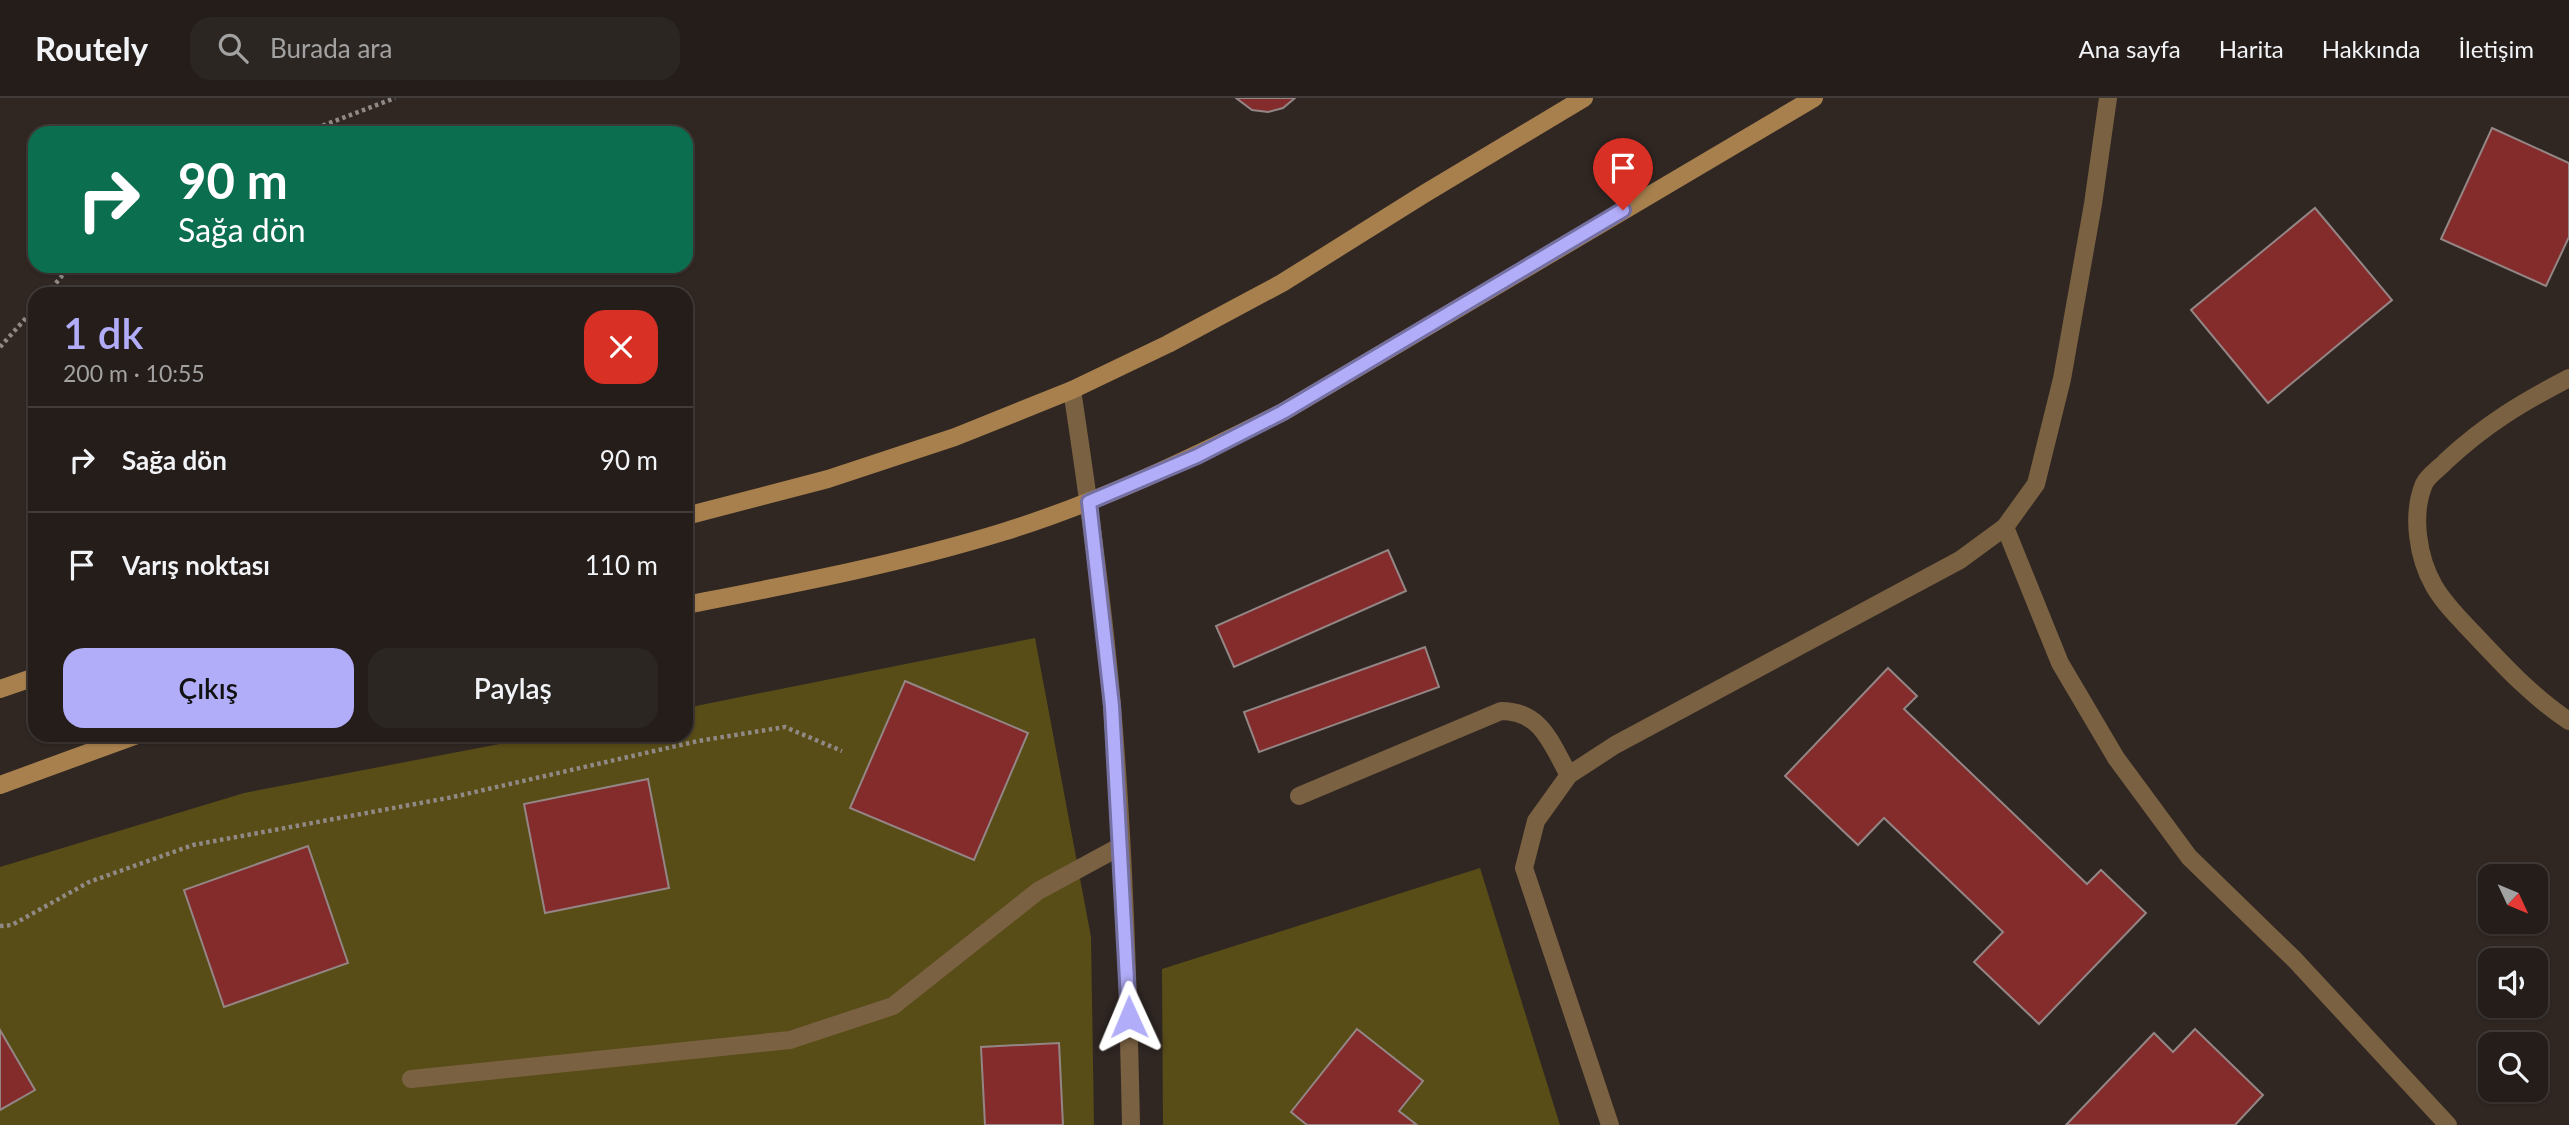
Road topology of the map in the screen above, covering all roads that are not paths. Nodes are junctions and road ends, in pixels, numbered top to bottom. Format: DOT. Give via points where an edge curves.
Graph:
graph roads {
  1 [pos="1584,98"];
  2 [pos="1814,98"];
  3 [pos="2108,98"];
  4 [pos="2569,379"];
  5 [pos="1072,390"];
  6 [pos="1089,502"];
  7 [pos="693,514"];
  8 [pos="2005,527"];
  9 [pos="693,604"];
  10 [pos="28,679"];
  11 [pos="0,689"];
  12 [pos="2569,721"];
  13 [pos="118,742"];
  14 [pos="1569,775"];
  15 [pos="0,785"];
  16 [pos="1299,796"];
  17 [pos="1121,846"];
  18 [pos="411,1079"];
  19 [pos="1131,1125"];
  20 [pos="1610,1125"];
  21 [pos="2448,1125"];
  1 -- 5 [label="street" via="1282,283"];
  2 -- 6 [label="street" via="1283,412 1197,456"];
  3 -- 8 [label="street" via="2055,406 2036,484"];
  4 -- 12 [label="street" via="2519,403 2468,441 2425,481 2418,512 2424,563 2442,597 2505,667"];
  5 -- 6 [label="street"];
  5 -- 7 [label="street" via="955,437 828,479"];
  6 -- 9 [label="street" via="1004,532 879,567"];
  6 -- 17 [label="street" via="1112,706"];
  8 -- 14 [label="street" via="1960,560 1615,745"];
  8 -- 21 [label="street" via="2060,663 2116,758 2189,857 2295,960"];
  10 -- 11 [label="street"];
  13 -- 15 [label="street"];
  14 -- 16 [label="street" via="1540,725 1523,714 1501,712"];
  14 -- 20 [label="street" via="1536,821 1524,868"];
  17 -- 18 [label="street" via="1038,891 893,1006 803,1036"];
  17 -- 19 [label="street"];
}
